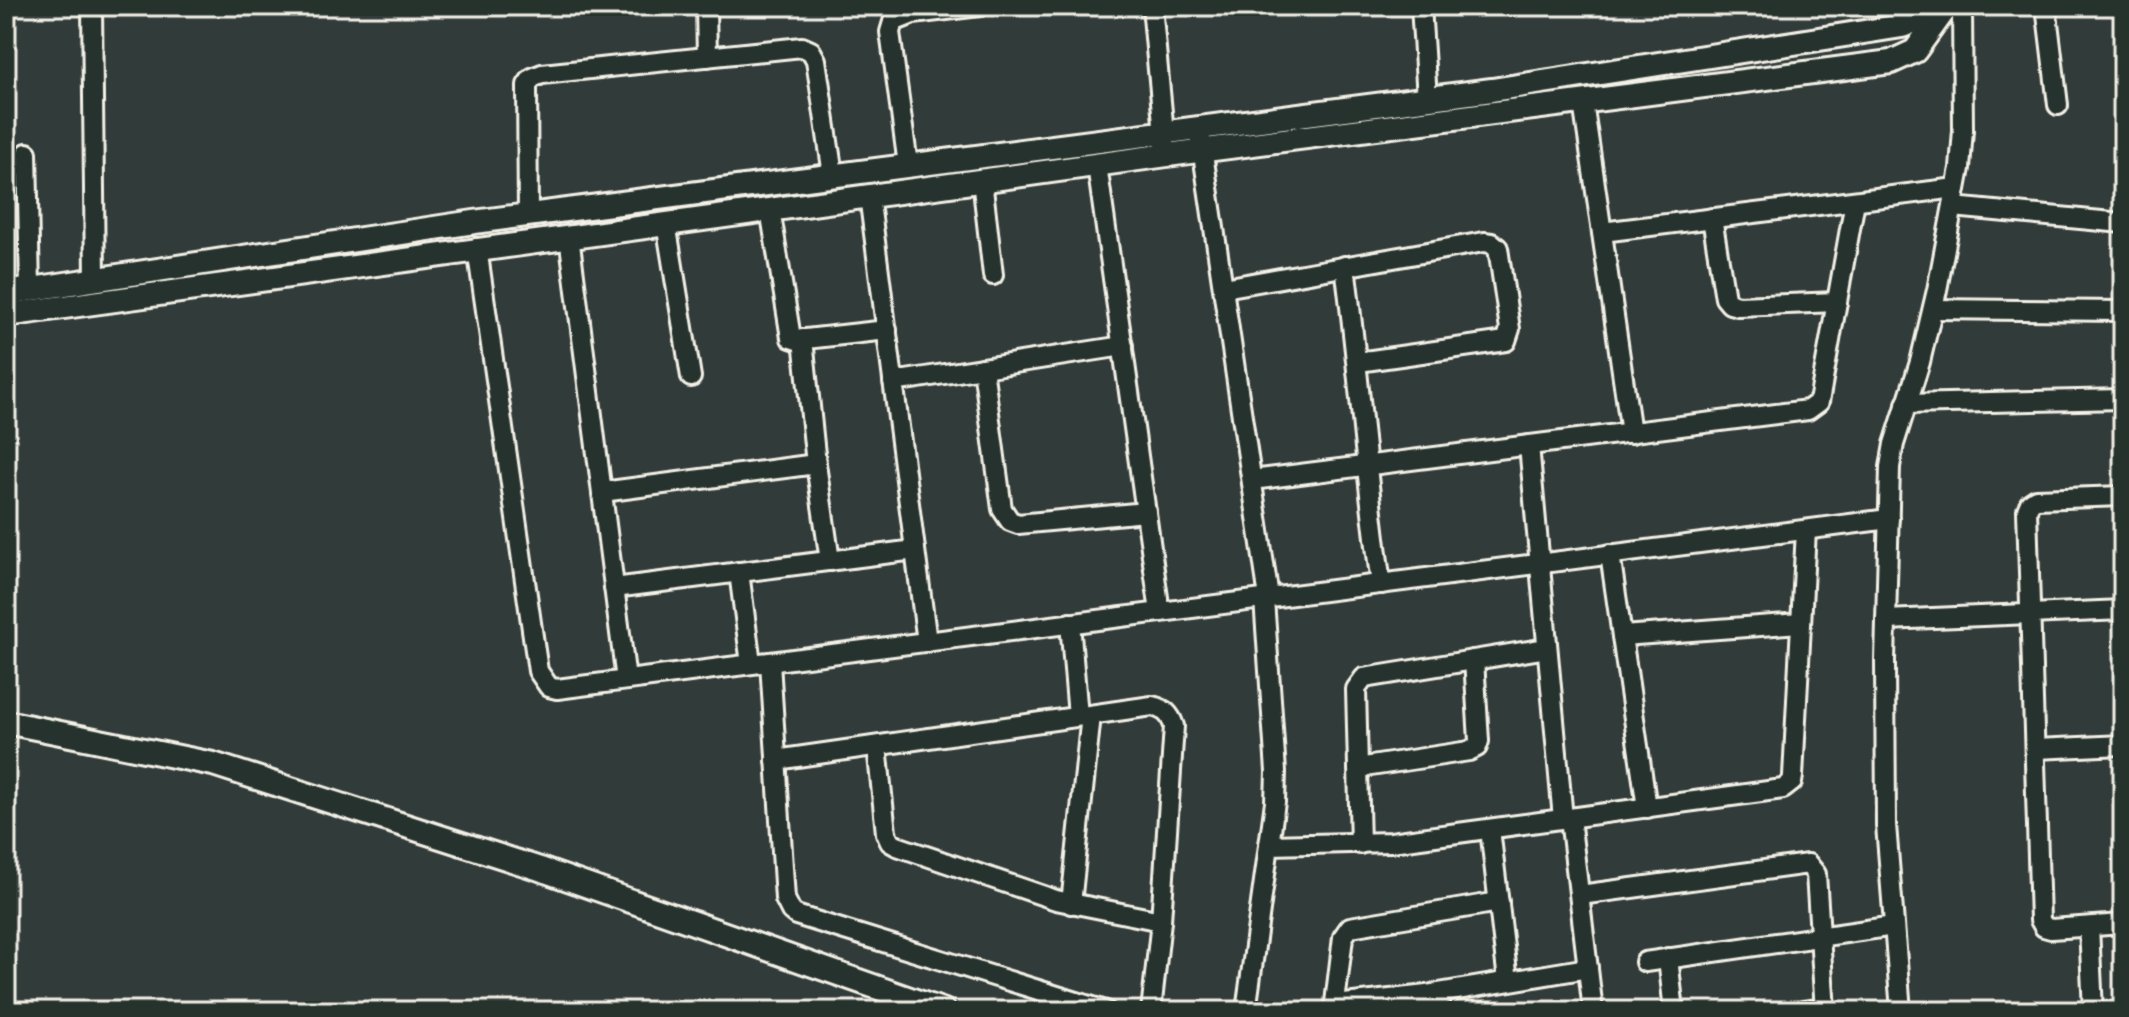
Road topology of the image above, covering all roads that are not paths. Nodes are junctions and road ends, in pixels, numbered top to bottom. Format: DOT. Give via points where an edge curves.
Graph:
graph roads {
  1 [pos="92,6"];
  2 [pos="706,6"];
  3 [pos="980,6"];
  4 [pos="1152,6"];
  5 [pos="1421,6"];
  6 [pos="2046,6"];
  7 [pos="961,7"];
  8 [pos="1941,9"];
  9 [pos="707,57"];
  10 [pos="1427,98"];
  11 [pos="1583,102"];
  12 [pos="2058,105"];
  13 [pos="1199,127"];
  14 [pos="1163,132"];
  15 [pos="1203,150"];
  16 [pos="27,153"];
  17 [pos="1167,155"];
  18 [pos="908,165"];
  19 [pos="1097,165"];
  20 [pos="833,175"];
  21 [pos="982,180"];
  22 [pos="869,195"];
  23 [pos="1954,198"];
  24 [pos="1855,201"];
  25 [pos="770,209"];
  26 [pos="528,215"];
  27 [pos="1712,218"];
  28 [pos="666,223"];
  29 [pos="2123,223"];
  30 [pos="1602,232"];
  31 [pos="569,236"];
  32 [pos="477,248"];
  33 [pos="1345,266"];
  34 [pos="993,275"];
  35 [pos="95,280"];
  36 [pos="1224,288"];
  37 [pos="30,289"];
  38 [pos="6,293"];
  39 [pos="1837,302"];
  40 [pos="1933,309"];
  41 [pos="2123,311"];
  42 [pos="6,315"];
  43 [pos="887,330"];
  44 [pos="803,339"];
  45 [pos="1123,346"];
  46 [pos="1358,362"];
  47 [pos="983,368"];
  48 [pos="691,377"];
  49 [pos="893,382"];
  50 [pos="2123,399"];
  51 [pos="1906,404"];
  52 [pos="1631,433"];
  53 [pos="1529,445"];
  54 [pos="816,464"];
  55 [pos="1365,466"];
  56 [pos="1252,480"];
  57 [pos="602,492"];
  58 [pos="2123,496"];
  59 [pos="1146,512"];
  60 [pos="1889,519"];
  61 [pos="1806,530"];
  62 [pos="915,550"];
  63 [pos="1610,554"];
  64 [pos="830,561"];
  65 [pos="1539,564"];
  66 [pos="739,572"];
  67 [pos="1381,584"];
  68 [pos="614,588"];
  69 [pos="1266,598"];
  70 [pos="2123,610"];
  71 [pos="1160,612"];
  72 [pos="2032,613"];
  73 [pos="1886,620"];
  74 [pos="1070,623"];
  75 [pos="1801,623"];
  76 [pos="1622,636"];
  77 [pos="927,642"];
  78 [pos="1547,648"];
  79 [pos="1474,660"];
  80 [pos="770,662"];
  81 [pos="751,664"];
  82 [pos="626,680"];
  83 [pos="1085,716"];
  84 [pos="6,722"];
  85 [pos="2123,745"];
  86 [pos="877,746"];
  87 [pos="2036,749"];
  88 [pos="776,760"];
  89 [pos="1358,768"];
  90 [pos="1647,808"];
  91 [pos="1567,819"];
  92 [pos="1490,829"];
  93 [pos="1360,844"];
  94 [pos="1269,845"];
  95 [pos="1580,895"];
  96 [pos="1499,902"];
  97 [pos="1071,904"];
  98 [pos="1161,921"];
  99 [pos="2123,924"];
  100 [pos="1894,926"];
  101 [pos="2089,927"];
  102 [pos="1820,936"];
  103 [pos="1668,958"];
  104 [pos="1645,962"];
  105 [pos="1588,968"];
  106 [pos="1508,981"];
  107 [pos="1427,995"];
  108 [pos="1334,1008"];
  109 [pos="1825,1009"];
  110 [pos="944,1011"];
  111 [pos="1106,1011"];
  112 [pos="1151,1011"];
  113 [pos="1246,1011"];
  114 [pos="1441,1011"];
  115 [pos="1593,1011"];
  116 [pos="1674,1011"];
  117 [pos="1804,1011"];
  118 [pos="1901,1011"];
  119 [pos="2093,1011"];
  1 -- 35 [label="street"];
  2 -- 9 [label="street"];
  3 -- 7 [label="street"];
  4 -- 14 [label="street"];
  5 -- 10 [label="street"];
  6 -- 12 [label="street"];
  7 -- 18 [label="street" via="893,22 890,32"];
  8 -- 10 [label="street" via="1886,28"];
  8 -- 11 [label="street" via="1915,51 1891,62"];
  8 -- 23 [label="street" via="1963,130"];
  9 -- 20 [label="street" via="802,47 811,51"];
  9 -- 26 [label="street" via="532,78 527,85"];
  10 -- 13 [label="street"];
  11 -- 15 [label="street"];
  11 -- 30 [label="street"];
  13 -- 14 [label="street"];
  13 -- 15 [label="street"];
  14 -- 17 [label="street"];
  14 -- 18 [label="street"];
  15 -- 17 [label="street"];
  15 -- 36 [label="street"];
  16 -- 37 [label="street"];
  17 -- 19 [label="street"];
  18 -- 20 [label="street"];
  19 -- 21 [label="street"];
  19 -- 45 [label="street"];
  20 -- 26 [label="street"];
  21 -- 22 [label="street"];
  21 -- 34 [label="street"];
  22 -- 25 [label="street"];
  22 -- 43 [label="street"];
  23 -- 24 [label="street"];
  23 -- 29 [label="street"];
  23 -- 40 [label="street"];
  24 -- 27 [label="street"];
  24 -- 39 [label="street"];
  25 -- 28 [label="street"];
  25 -- 44 [label="street" via="789,333"];
  26 -- 35 [label="street"];
  27 -- 30 [label="street"];
  27 -- 39 [label="street" via="1730,304"];
  28 -- 31 [label="street"];
  28 -- 48 [label="street"];
  30 -- 52 [label="street"];
  31 -- 32 [label="street"];
  31 -- 57 [label="street"];
  32 -- 42 [label="street"];
  32 -- 82 [label="street" via="538,671 549,687 557,689"];
  33 -- 36 [label="street"];
  33 -- 46 [label="street"];
  33 -- 46 [label="street" via="1484,242 1500,254 1510,329 1500,344"];
  35 -- 37 [label="street"];
  36 -- 56 [label="street"];
  37 -- 38 [label="street"];
  39 -- 52 [label="street" via="1815,407"];
  40 -- 41 [label="street"];
  40 -- 51 [label="street"];
  43 -- 44 [label="street"];
  43 -- 49 [label="street"];
  44 -- 54 [label="street"];
  45 -- 47 [label="street"];
  45 -- 59 [label="street"];
  46 -- 55 [label="street"];
  47 -- 49 [label="street"];
  47 -- 59 [label="street" via="1002,509 1010,521"];
  49 -- 62 [label="street"];
  50 -- 51 [label="street"];
  51 -- 60 [label="street" via="1892,455"];
  52 -- 53 [label="street"];
  53 -- 55 [label="street"];
  53 -- 65 [label="street"];
  54 -- 57 [label="street"];
  54 -- 64 [label="street"];
  55 -- 56 [label="street"];
  55 -- 67 [label="street"];
  56 -- 69 [label="street"];
  57 -- 68 [label="street"];
  58 -- 72 [label="street" via="2030,503"];
  59 -- 71 [label="street"];
  60 -- 61 [label="street"];
  60 -- 73 [label="street"];
  61 -- 63 [label="street"];
  61 -- 75 [label="street"];
  62 -- 64 [label="street"];
  62 -- 77 [label="street"];
  63 -- 65 [label="street"];
  63 -- 76 [label="street"];
  64 -- 66 [label="street"];
  65 -- 67 [label="street"];
  65 -- 78 [label="street"];
  66 -- 68 [label="street"];
  66 -- 81 [label="street"];
  67 -- 69 [label="street"];
  68 -- 82 [label="street"];
  69 -- 71 [label="street"];
  69 -- 94 [label="street" via="1276,772"];
  70 -- 72 [label="street"];
  71 -- 74 [label="street"];
  72 -- 73 [label="street"];
  72 -- 87 [label="street"];
  73 -- 100 [label="street" via="1886,825"];
  74 -- 77 [label="street"];
  74 -- 83 [label="street"];
  75 -- 76 [label="street"];
  75 -- 90 [label="street" via="1793,776 1788,786"];
  76 -- 90 [label="street"];
  77 -- 80 [label="street"];
  78 -- 79 [label="street"];
  78 -- 91 [label="street"];
  79 -- 89 [label="street" via="1359,682"];
  79 -- 89 [label="street" via="1477,747"];
  80 -- 81 [label="street"];
  80 -- 88 [label="street"];
  81 -- 82 [label="street"];
  83 -- 86 [label="street"];
  83 -- 97 [label="street"];
  83 -- 98 [label="street" via="1152,706 1171,716"];
  84 -- 110 [label="street" via="213,764 540,869"];
  85 -- 87 [label="street"];
  86 -- 88 [label="street"];
  86 -- 97 [label="street" via="890,842"];
  87 -- 101 [label="street" via="2040,920 2051,929"];
  88 -- 111 [label="street" via="785,899 796,915"];
  89 -- 93 [label="street"];
  90 -- 91 [label="street"];
  91 -- 92 [label="street"];
  91 -- 95 [label="street"];
  92 -- 93 [label="street"];
  92 -- 96 [label="street"];
  93 -- 94 [label="street"];
  94 -- 113 [label="street"];
  95 -- 102 [label="street" via="1808,864 1816,874"];
  95 -- 105 [label="street"];
  96 -- 106 [label="street"];
  96 -- 108 [label="street" via="1350,927 1343,937"];
  97 -- 98 [label="street"];
  98 -- 112 [label="street"];
  99 -- 101 [label="street"];
  100 -- 102 [label="street"];
  100 -- 118 [label="street"];
  101 -- 119 [label="street"];
  102 -- 103 [label="street"];
  102 -- 109 [label="street"];
  103 -- 104 [label="street"];
  103 -- 116 [label="street"];
  105 -- 106 [label="street"];
  105 -- 115 [label="street"];
  106 -- 107 [label="street"];
  107 -- 108 [label="street"];
  107 -- 114 [label="street" via="1437,999"];
  109 -- 117 [label="street"];
}
